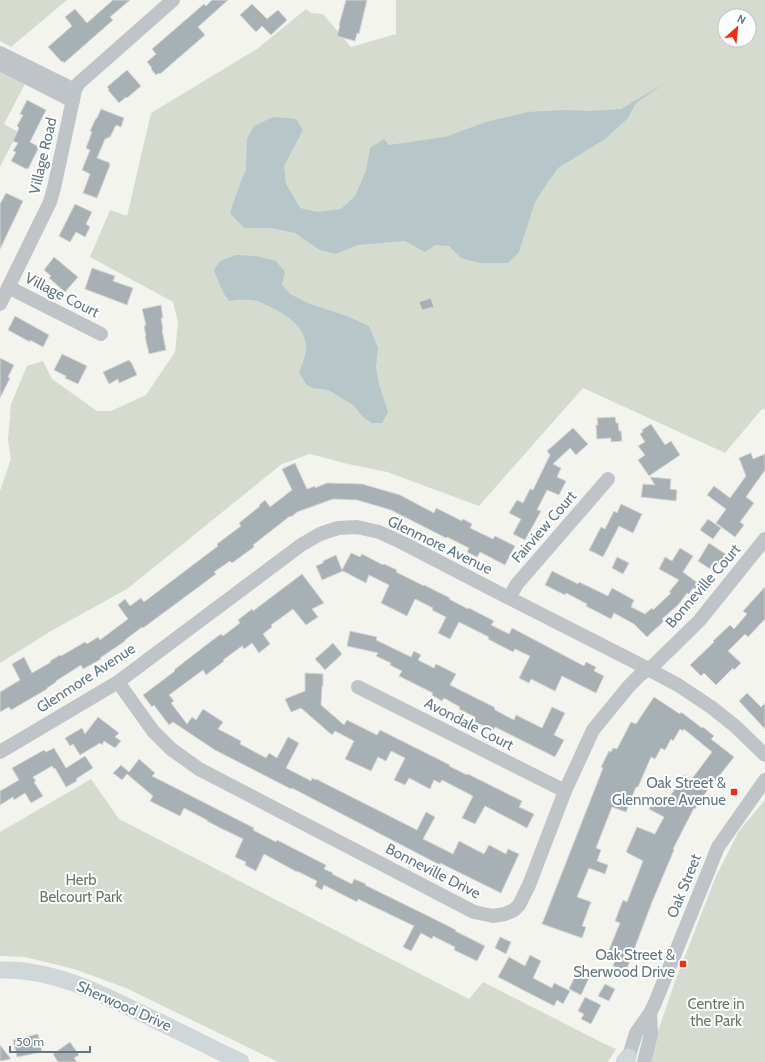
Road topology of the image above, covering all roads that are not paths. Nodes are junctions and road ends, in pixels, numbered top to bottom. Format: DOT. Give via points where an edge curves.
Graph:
graph roads {
  1 [pos="173,0"];
  2 [pos="0,53"];
  3 [pos="0,64"];
  4 [pos="74,95"];
  5 [pos="8,286"];
  6 [pos="0,304"];
  7 [pos="101,334"];
  8 [pos="608,479"];
  9 [pos="765,539"];
  10 [pos="509,598"];
  11 [pos="648,669"];
  12 [pos="118,682"];
  13 [pos="358,687"];
  14 [pos="0,752"];
  15 [pos="765,755"];
  16 [pos="765,780"];
  17 [pos="565,791"];
  18 [pos="0,970"];
  19 [pos="631,1061"];
  20 [pos="242,1062"];
  1 -- 4 [label="street, Village Road" via="79,83"];
  2 -- 4 [label="street"];
  3 -- 4 [label="street"];
  4 -- 5 [label="street, Village Road" via="50,202"];
  5 -- 6 [label="street, Village Road"];
  5 -- 7 [label="street, Village Court"];
  8 -- 10 [label="street, Fairview Court" via="516,584"];
  9 -- 11 [label="street, Bonneville Court" via="699,621"];
  10 -- 11 [label="street, Glenmore Avenue"];
  10 -- 12 [label="street, Glenmore Avenue" via="379,532 357,527 338,528 320,534 301,545"];
  11 -- 15 [label="street, Glenmore Avenue" via="711,707"];
  11 -- 17 [label="street, Bonneville Drive" via="629,686 593,730"];
  12 -- 14 [label="street, Glenmore Avenue"];
  12 -- 17 [label="street, Bonneville Drive" via="153,731 171,750 199,768 474,912 493,916 505,914 519,905"];
  13 -- 17 [label="street, Avondale Court"];
  16 -- 19 [label="street, Oak Street" via="718,847 650,1013 636,1033"];
  18 -- 20 [label="main road, Sherwood Drive" via="33,972 81,986"];
}
